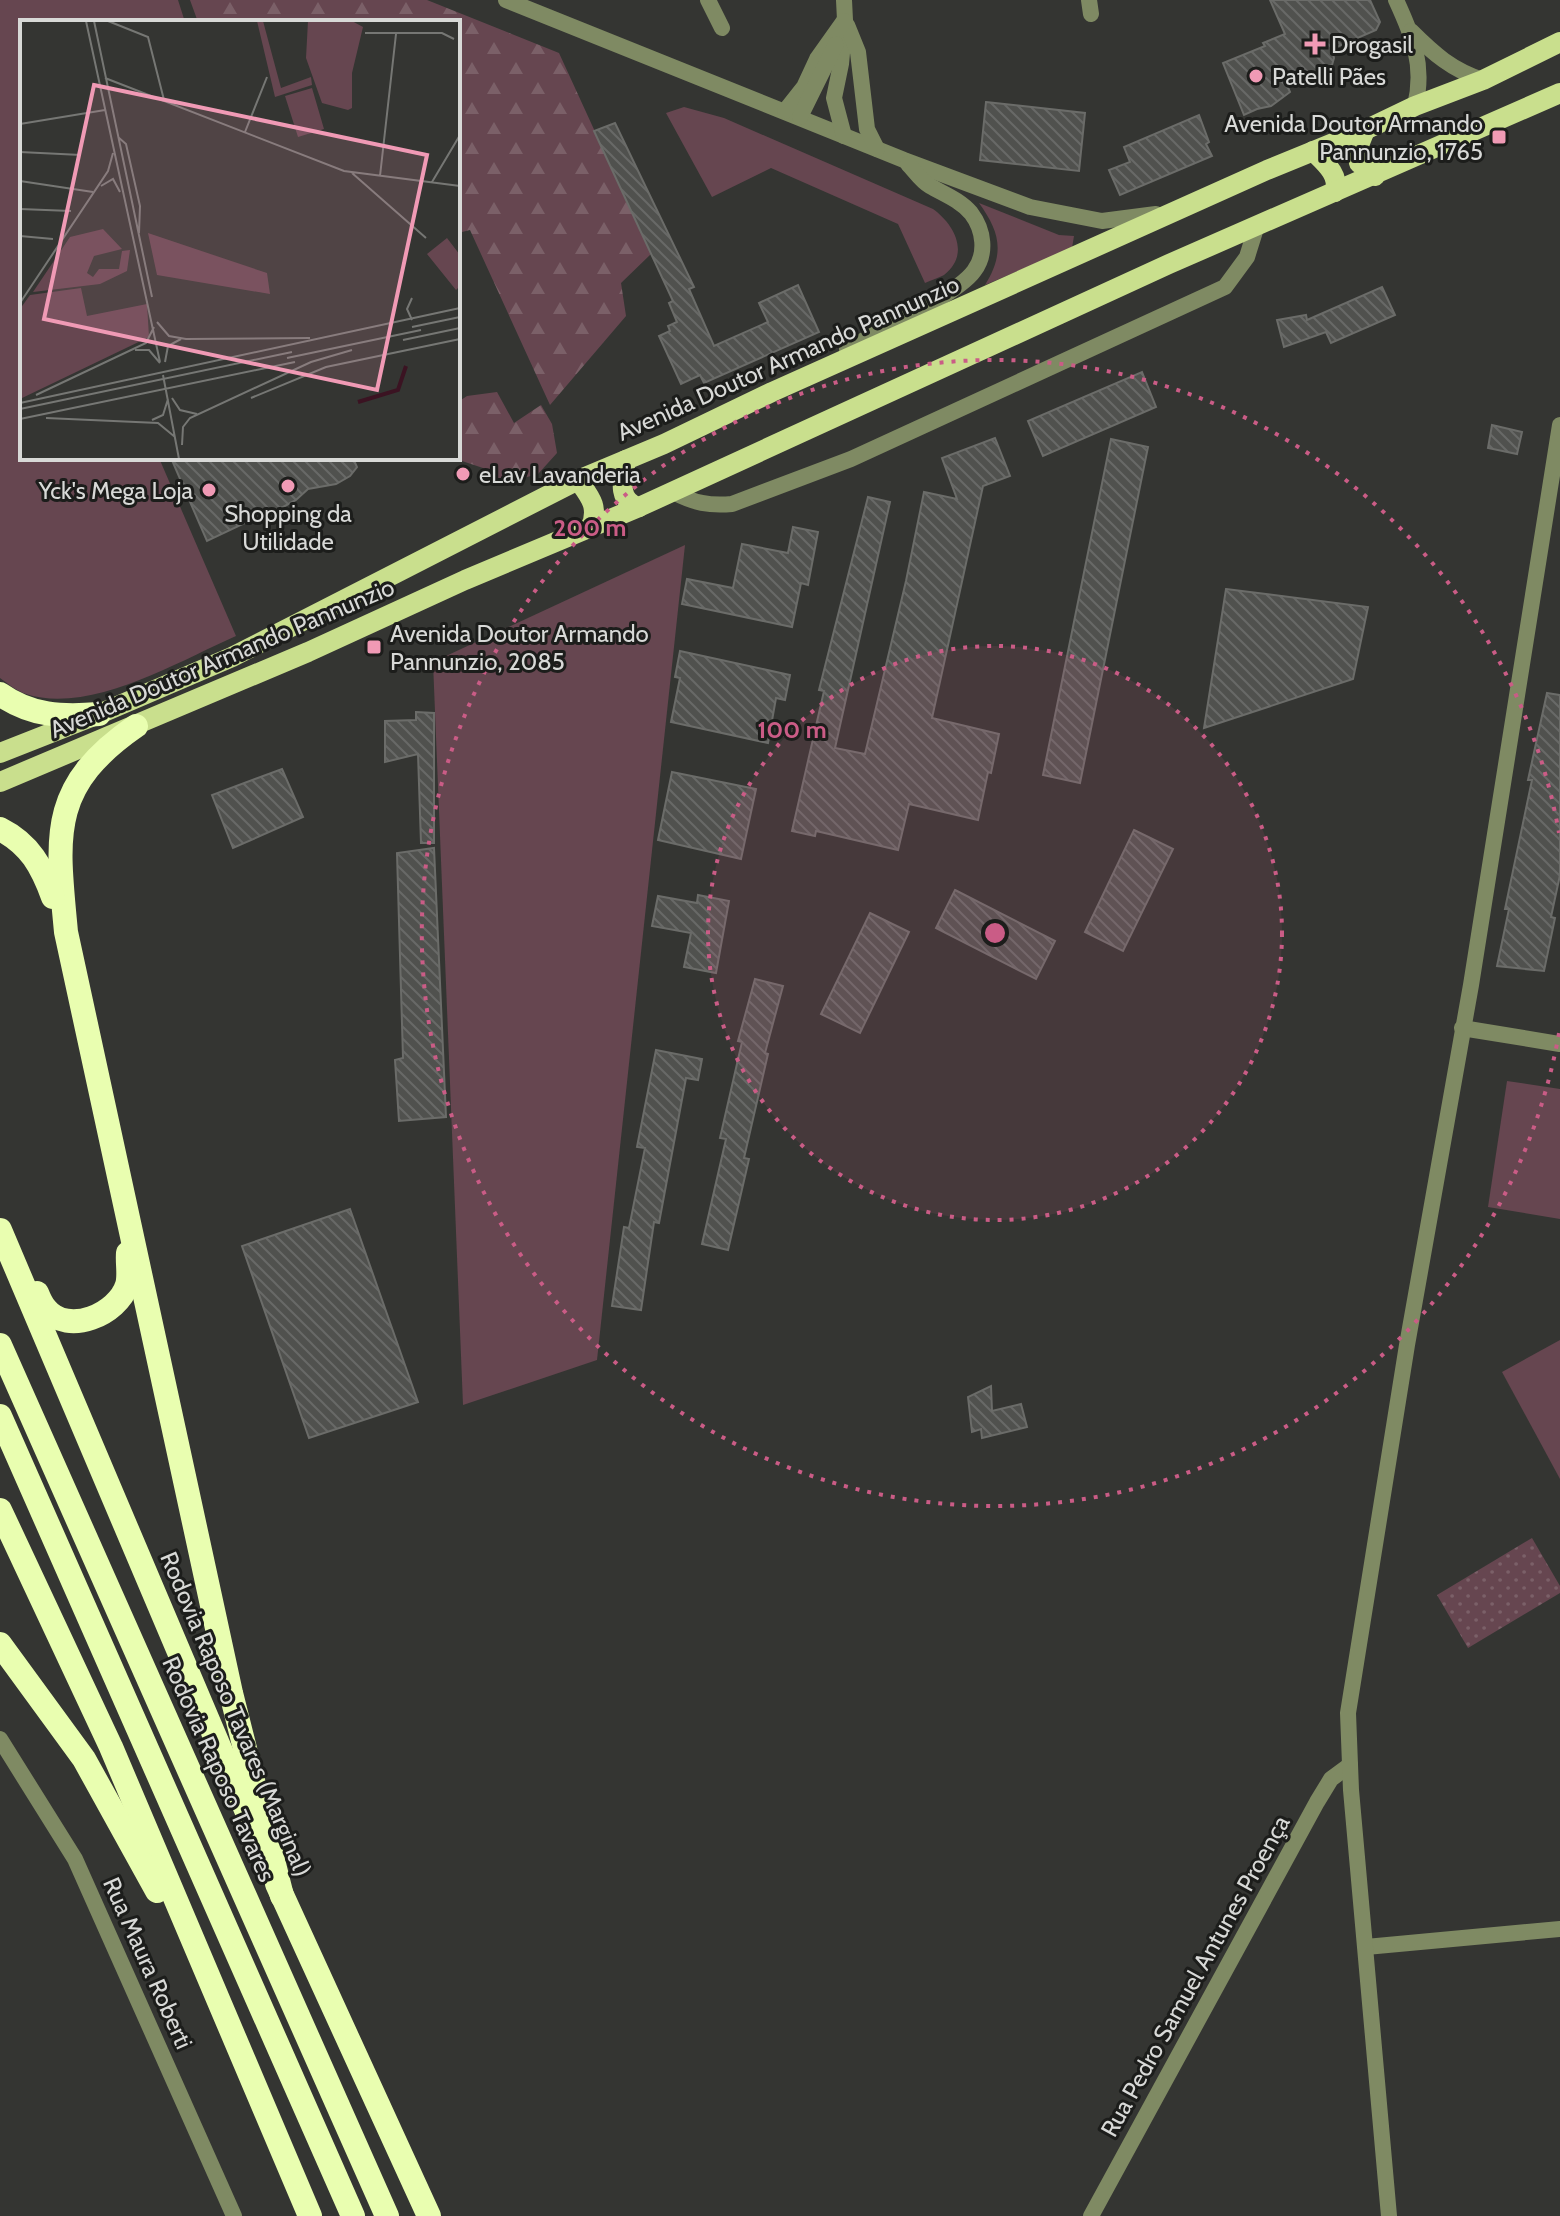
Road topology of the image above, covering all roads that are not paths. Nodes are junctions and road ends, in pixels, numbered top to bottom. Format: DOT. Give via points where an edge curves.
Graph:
graph roads {
  1 [pos="506,0"];
  2 [pos="708,0"];
  3 [pos="844,0"];
  4 [pos="1396,0"];
  5 [pos="845,20"];
  6 [pos="722,28"];
  7 [pos="1410,30"];
  8 [pos="1560,42"];
  9 [pos="1483,80"];
  10 [pos="1560,93"];
  11 [pos="1415,106"];
  12 [pos="1524,110"];
  13 [pos="1560,110"];
  14 [pos="793,114"];
  15 [pos="1365,130"];
  16 [pos="844,136"];
  17 [pos="877,149"];
  18 [pos="1313,151"];
  19 [pos="904,160"];
  20 [pos="1375,176"];
  21 [pos="1335,192"];
  22 [pos="1181,210"];
  23 [pos="1257,225"];
  24 [pos="772,392"];
  25 [pos="1560,425"];
  26 [pos="626,460"];
  27 [pos="1556,470"];
  28 [pos="578,480"];
  29 [pos="673,492"];
  30 [pos="639,507"];
  31 [pos="591,527"];
  32 [pos="0,694"];
  33 [pos="99,714"];
  34 [pos="136,726"];
  35 [pos="0,753"];
  36 [pos="0,782"];
  37 [pos="0,829"];
  38 [pos="66,932"];
  39 [pos="1462,1028"];
  40 [pos="1560,1044"];
  41 [pos="128,1211"];
  42 [pos="0,1228"];
  43 [pos="0,1345"];
  44 [pos="0,1416"];
  45 [pos="0,1510"];
  46 [pos="0,1644"];
  47 [pos="0,1739"];
  48 [pos="1350,1765"];
  49 [pos="282,1896"];
  50 [pos="1560,1929"];
  51 [pos="1366,1947"];
  52 [pos="219,2005"];
  53 [pos="234,2216"];
  54 [pos="310,2216"];
  55 [pos="353,2216"];
  56 [pos="387,2216"];
  57 [pos="429,2216"];
  58 [pos="1091,2216"];
  59 [pos="1389,2216"];
  1 -- 14 [label="street"];
  2 -- 6 [label="street"];
  3 -- 5 [label="street"];
  4 -- 7 [label="street"];
  5 -- 14 [label="street" via="829,61"];
  5 -- 16 [label="street" via="834,98"];
  5 -- 17 [label="street" via="858,52 867,129"];
  7 -- 9 [label="street" via="1438,58"];
  7 -- 11 [label="street" via="1420,67"];
  8 -- 9 [label="main road, Avenida Doutor Armando Pannunzio"];
  9 -- 11 [label="main road, Avenida Doutor Armando Pannunzio"];
  10 -- 12 [label="main road, Avenida Doutor Armando Pannunzio"];
  11 -- 15 [label="main road, Avenida Doutor Armando Pannunzio"];
  12 -- 13 [label="main road"];
  12 -- 20 [label="main road, Avenida Doutor Armando Pannunzio"];
  14 -- 16 [label="street"];
  15 -- 18 [label="main road, Avenida Doutor Armando Pannunzio"];
  15 -- 20 [label="main road" via="1357,150 1359,163"];
  16 -- 17 [label="street"];
  17 -- 19 [label="street"];
  18 -- 21 [label="main road" via="1334,174"];
  18 -- 22 [label="main road, Avenida Doutor Armando Pannunzio"];
  19 -- 22 [label="street" via="1068,216 1119,221"];
  19 -- 24 [label="street" via="927,184 972,215 982,236 976,269 959,286"];
  20 -- 21 [label="main road, Avenida Doutor Armando Pannunzio"];
  21 -- 23 [label="main road, Avenida Doutor Armando Pannunzio"];
  22 -- 24 [label="main road, Avenida Doutor Armando Pannunzio"];
  23 -- 29 [label="main road, Avenida Doutor Armando Pannunzio"];
  23 -- 29 [label="street" via="1247,257 1225,287 851,459 732,504 692,502"];
  24 -- 26 [label="main road, Avenida Doutor Armando Pannunzio"];
  25 -- 27 [label="street"];
  26 -- 28 [label="main road, Avenida Doutor Armando Pannunzio"];
  26 -- 30 [label="main road" via="622,494"];
  27 -- 39 [label="street"];
  28 -- 31 [label="main road" via="594,501"];
  28 -- 33 [label="main road, Avenida Doutor Armando Pannunzio" via="259,643"];
  29 -- 30 [label="main road, Avenida Doutor Armando Pannunzio"];
  30 -- 31 [label="main road, Avenida Doutor Armando Pannunzio"];
  31 -- 34 [label="main road, Avenida Doutor Armando Pannunzio"];
  32 -- 33 [label="highway" via="37,712"];
  33 -- 35 [label="main road, Avenida Doutor Armando Pannunzio"];
  34 -- 36 [label="main road, Avenida Doutor Armando Pannunzio"];
  34 -- 38 [label="highway" via="99,753 78,783 62,821"];
  37 -- 38 [label="highway" via="25,846 44,870"];
  38 -- 41 [label="highway"];
  39 -- 40 [label="street"];
  39 -- 48 [label="street" via="1348,1713"];
  41 -- 42 [label="highway" via="127,1284 116,1305 93,1319 63,1320 46,1311"];
  41 -- 49 [label="highway" via="231,1693"];
  42 -- 49 [label="highway, Rodovia Raposo Tavares (Marginal)"];
  43 -- 56 [label="highway, Rodovia Raposo Tavares"];
  44 -- 55 [label="highway"];
  45 -- 52 [label="highway" via="111,1747"];
  46 -- 52 [label="highway" via="84,1759"];
  47 -- 53 [label="street, Rua Maura Roberti" via="75,1859"];
  48 -- 51 [label="street"];
  48 -- 58 [label="street, Rua Pedro Samuel Antunes Proença" via="1331,1779 1317,1802"];
  49 -- 57 [label="highway, Rodovia Raposo Tavares (Marginal)"];
  50 -- 51 [label="street"];
  51 -- 59 [label="street"];
  52 -- 54 [label="highway"];
}
